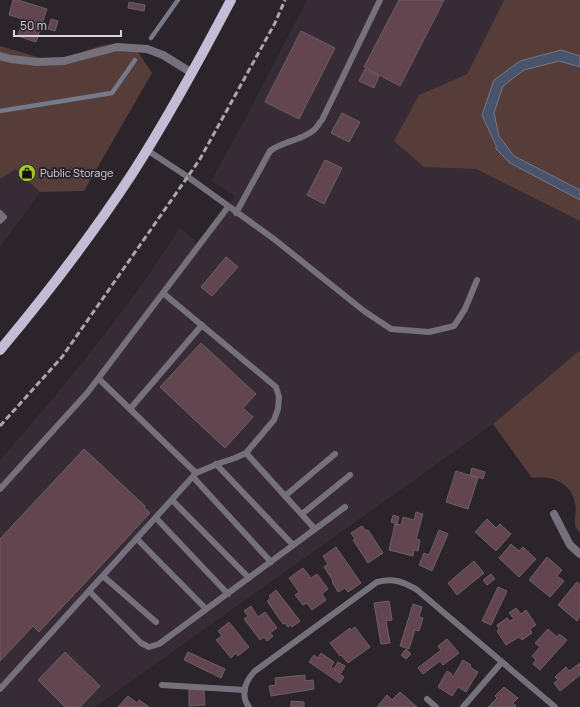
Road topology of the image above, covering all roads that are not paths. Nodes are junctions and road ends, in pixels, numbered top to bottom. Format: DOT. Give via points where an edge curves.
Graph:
graph roads {
  1 [pos="230,0"];
  2 [pos="380,0"];
  3 [pos="0,56"];
  4 [pos="192,73"];
  5 [pos="147,150"];
  6 [pos="228,207"];
  7 [pos="0,213"];
  8 [pos="236,213"];
  9 [pos="0,222"];
  10 [pos="478,280"];
  11 [pos="163,293"];
  12 [pos="202,325"];
  13 [pos="0,350"];
  14 [pos="98,379"];
  15 [pos="130,409"];
  16 [pos="246,453"];
  17 [pos="335,454"];
  18 [pos="216,464"];
  19 [pos="195,475"];
  20 [pos="350,475"];
  21 [pos="0,489"];
  22 [pos="285,496"];
  23 [pos="172,500"];
  24 [pos="345,507"];
  25 [pos="302,514"];
  26 [pos="554,514"];
  27 [pos="156,518"];
  28 [pos="315,529"];
  29 [pos="137,539"];
  30 [pos="293,545"];
  31 [pos="580,554"];
  32 [pos="271,562"];
  33 [pos="103,576"];
  34 [pos="248,578"];
  35 [pos="89,591"];
  36 [pos="228,594"];
  37 [pos="206,609"];
  38 [pos="156,622"];
  39 [pos="502,662"];
  40 [pos="162,684"];
  41 [pos="0,689"];
  42 [pos="245,690"];
  43 [pos="427,699"];
  44 [pos="249,707"];
  45 [pos="436,707"];
  46 [pos="463,707"];
  47 [pos="554,707"];
  1 -- 4 [label="main road"];
  2 -- 8 [label="lane" via="322,120 315,130 292,142 278,145 270,151"];
  3 -- 4 [label="street" via="37,62 64,60 117,47 147,49"];
  4 -- 5 [label="main road"];
  5 -- 6 [label="lane"];
  5 -- 13 [label="main road" via="96,227"];
  6 -- 8 [label="lane"];
  6 -- 11 [label="lane"];
  7 -- 9 [label="lane" via="4,217"];
  8 -- 10 [label="lane" via="274,239 364,312 391,329 429,332 454,326"];
  11 -- 12 [label="lane"];
  11 -- 14 [label="lane"];
  12 -- 15 [label="lane"];
  12 -- 16 [label="lane" via="276,387 279,397 274,420"];
  14 -- 15 [label="lane"];
  14 -- 21 [label="lane"];
  15 -- 19 [label="lane"];
  16 -- 18 [label="lane"];
  16 -- 22 [label="lane"];
  17 -- 22 [label="lane"];
  18 -- 19 [label="lane"];
  18 -- 30 [label="lane"];
  19 -- 23 [label="lane"];
  19 -- 32 [label="lane"];
  20 -- 25 [label="lane"];
  22 -- 25 [label="lane"];
  23 -- 27 [label="lane"];
  23 -- 34 [label="lane"];
  24 -- 28 [label="lane"];
  25 -- 28 [label="lane"];
  26 -- 31 [label="street" via="570,545"];
  27 -- 29 [label="lane"];
  27 -- 36 [label="lane"];
  28 -- 30 [label="lane"];
  29 -- 33 [label="lane"];
  29 -- 37 [label="lane"];
  30 -- 32 [label="lane"];
  32 -- 34 [label="lane"];
  33 -- 35 [label="lane"];
  33 -- 38 [label="lane"];
  34 -- 36 [label="lane"];
  35 -- 37 [label="lane" via="141,643 149,647 159,644"];
  35 -- 41 [label="lane"];
  36 -- 37 [label="lane"];
  39 -- 42 [label="lane" via="416,589 389,579 377,582 255,671"];
  39 -- 46 [label="lane"];
  39 -- 47 [label="lane"];
  40 -- 42 [label="lane"];
  42 -- 44 [label="lane" via="245,701"];
  43 -- 45 [label="lane"];
}
